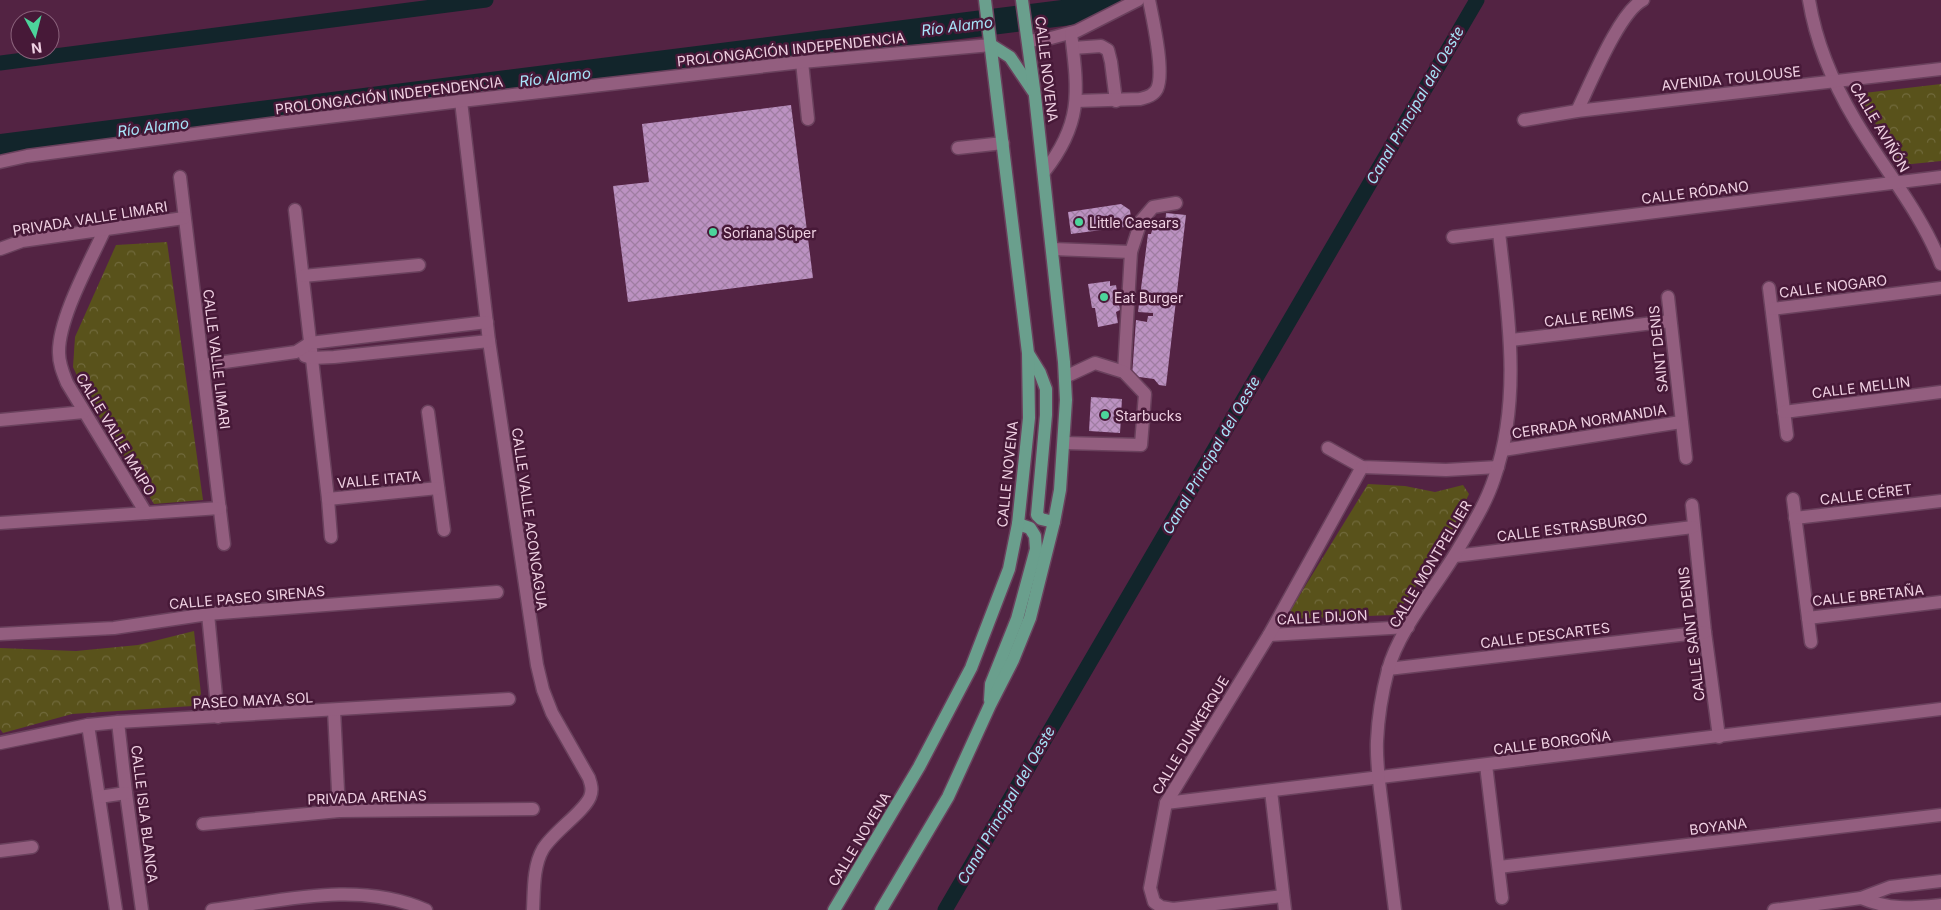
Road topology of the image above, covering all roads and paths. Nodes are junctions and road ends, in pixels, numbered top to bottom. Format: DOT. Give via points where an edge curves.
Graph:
graph roads {
  1 [pos="985,0"];
  2 [pos="1022,0"];
  3 [pos="1138,0"];
  4 [pos="1149,0"];
  5 [pos="1643,0"];
  6 [pos="1809,0"];
  7 [pos="1072,33"];
  8 [pos="1028,37"];
  9 [pos="990,42"];
  10 [pos="1073,48"];
  11 [pos="802,62"];
  12 [pos="1941,69"];
  13 [pos="1835,82"];
  14 [pos="1035,96"];
  15 [pos="460,101"];
  16 [pos="1076,101"];
  17 [pos="1116,101"];
  18 [pos="1577,111"];
  19 [pos="808,119"];
  20 [pos="1524,120"];
  21 [pos="1003,143"];
  22 [pos="958,148"];
  23 [pos="0,162"];
  24 [pos="1044,172"];
  25 [pos="180,177"];
  26 [pos="1941,177"];
  27 [pos="1896,182"];
  28 [pos="1176,203"];
  29 [pos="295,210"];
  30 [pos="184,218"];
  31 [pos="105,230"];
  32 [pos="1499,232"];
  33 [pos="1453,236"];
  34 [pos="0,249"];
  35 [pos="1053,249"];
  36 [pos="1131,252"];
  37 [pos="1941,264"];
  38 [pos="419,265"];
  39 [pos="303,276"];
  40 [pos="1769,288"];
  41 [pos="1941,288"];
  42 [pos="1668,297"];
  43 [pos="1772,309"];
  44 [pos="1670,321"];
  45 [pos="487,322"];
  46 [pos="1511,340"];
  47 [pos="489,341"];
  48 [pos="310,343"];
  49 [pos="296,352"];
  50 [pos="1028,353"];
  51 [pos="312,358"];
  52 [pos="203,365"];
  53 [pos="1124,372"];
  54 [pos="1065,377"];
  55 [pos="1941,392"];
  56 [pos="84,412"];
  57 [pos="428,412"];
  58 [pos="1784,412"];
  59 [pos="0,420"];
  60 [pos="1681,422"];
  61 [pos="1787,435"];
  62 [pos="1064,443"];
  63 [pos="1328,448"];
  64 [pos="1502,450"];
  65 [pos="1686,458"];
  66 [pos="1362,466"];
  67 [pos="1498,467"];
  68 [pos="438,488"];
  69 [pos="328,499"];
  70 [pos="1793,499"];
  71 [pos="1941,501"];
  72 [pos="1692,504"];
  73 [pos="220,508"];
  74 [pos="146,513"];
  75 [pos="1795,518"];
  76 [pos="1054,522"];
  77 [pos="0,523"];
  78 [pos="1018,524"];
  79 [pos="1694,528"];
  80 [pos="444,530"];
  81 [pos="331,537"];
  82 [pos="224,544"];
  83 [pos="1455,556"];
  84 [pos="497,592"];
  85 [pos="1941,602"];
  86 [pos="208,614"];
  87 [pos="1808,618"];
  88 [pos="1408,627"];
  89 [pos="1705,632"];
  90 [pos="0,634"];
  91 [pos="1268,635"];
  92 [pos="1811,642"];
  93 [pos="1388,669"];
  94 [pos="509,700"];
  95 [pos="990,705"];
  96 [pos="1941,709"];
  97 [pos="334,710"];
  98 [pos="218,717"];
  99 [pos="118,722"];
  100 [pos="88,725"];
  101 [pos="1719,737"];
  102 [pos="0,743"];
  103 [pos="1486,765"];
  104 [pos="1379,778"];
  105 [pos="1271,791"];
  106 [pos="126,793"];
  107 [pos="99,796"];
  108 [pos="1166,803"];
  109 [pos="533,809"];
  110 [pos="339,811"];
  111 [pos="1941,815"];
  112 [pos="203,824"];
  113 [pos="32,847"];
  114 [pos="0,851"];
  115 [pos="1499,867"];
  116 [pos="1941,881"];
  117 [pos="1283,896"];
  118 [pos="1502,898"];
  119 [pos="1861,898"];
  120 [pos="1941,905"];
  121 [pos="1823,907"];
  122 [pos="116,910"];
  123 [pos="142,910"];
  124 [pos="212,910"];
  125 [pos="426,910"];
  126 [pos="532,910"];
  127 [pos="834,910"];
  128 [pos="882,910"];
  129 [pos="1285,910"];
  130 [pos="1395,910"];
  131 [pos="1774,910"];
  1 -- 9 [label="main road, CALLE NOVENA"];
  2 -- 8 [label="main road, CALLE NOVENA"];
  3 -- 7 [label="street"];
  4 -- 17 [label="street" via="1159,59 1156,90 1148,97"];
  5 -- 18 [label="street" via="1634,6 1621,25"];
  6 -- 13 [label="street, CALLE AVIÑÓN" via="1822,52"];
  7 -- 8 [label="street"];
  7 -- 10 [label="street"];
  8 -- 14 [label="main road, CALLE NOVENA"];
  9 -- 11 [label="street, PROLONGACIÓN INDEPENDENCIA"];
  9 -- 14 [label="main road" via="1010,57"];
  9 -- 21 [label="main road, CALLE NOVENA"];
  10 -- 16 [label="street"];
  10 -- 17 [label="street" via="1101,46 1108,50"];
  11 -- 15 [label="street, PROLONGACIÓN INDEPENDENCIA"];
  11 -- 19 [label="street"];
  12 -- 13 [label="street, AVENIDA TOULOUSE"];
  13 -- 18 [label="street, AVENIDA TOULOUSE"];
  13 -- 27 [label="street, CALLE AVIÑÓN" via="1855,120"];
  14 -- 24 [label="main road, CALLE NOVENA"];
  15 -- 23 [label="street, PROLONGACIÓN INDEPENDENCIA"];
  15 -- 45 [label="street, CALLE VALLE ACONCAGUA"];
  16 -- 17 [label="street"];
  16 -- 24 [label="street" via="1068,133"];
  18 -- 20 [label="street, AVENIDA TOULOUSE"];
  21 -- 22 [label="street"];
  21 -- 50 [label="main road, CALLE NOVENA"];
  24 -- 35 [label="main road, CALLE NOVENA"];
  25 -- 30 [label="street, CALLE VALLE LIMARI"];
  26 -- 27 [label="street, CALLE RÓDANO"];
  27 -- 32 [label="street, CALLE RÓDANO"];
  27 -- 37 [label="street, CALLE AVIÑÓN"];
  28 -- 36 [label="street" via="1153,207 1141,221"];
  29 -- 39 [label="street, VALLE ITATA"];
  30 -- 31 [label="street, PRIVADA VALLE LIMARI"];
  30 -- 52 [label="street, CALLE VALLE LIMARI"];
  31 -- 34 [label="street, PRIVADA VALLE LIMARI" via="22,241"];
  31 -- 56 [label="street, CALLE VALLE MAIPO" via="59,339 61,369"];
  32 -- 33 [label="street, CALLE RÓDANO"];
  32 -- 46 [label="street, CALLE MONTPELLIER"];
  35 -- 36 [label="street"];
  35 -- 54 [label="main road, CALLE NOVENA"];
  36 -- 53 [label="street"];
  38 -- 39 [label="street"];
  39 -- 48 [label="street, VALLE ITATA"];
  40 -- 43 [label="street"];
  41 -- 43 [label="street, CALLE NOGARO"];
  42 -- 44 [label="street, SAINT DENIS"];
  43 -- 58 [label="street, CALLE NOGARO"];
  44 -- 46 [label="street, CALLE REIMS"];
  44 -- 60 [label="street, SAINT DENIS"];
  45 -- 47 [label="street, CALLE VALLE ACONCAGUA"];
  45 -- 48 [label="street"];
  46 -- 64 [label="street, CALLE MONTPELLIER" via="1510,395"];
  47 -- 51 [label="street"];
  47 -- 126 [label="street, CALLE VALLE ACONCAGUA" via="539,674 552,713 592,785 587,803 542,850 536,870"];
  48 -- 49 [label="street"];
  48 -- 51 [label="street, VALLE ITATA"];
  49 -- 51 [label="street"];
  49 -- 52 [label="street"];
  50 -- 76 [label="main road" via="1046,389 1037,515"];
  50 -- 78 [label="main road, CALLE NOVENA" via="1029,418"];
  51 -- 69 [label="street, VALLE ITATA"];
  52 -- 73 [label="street, CALLE VALLE LIMARI"];
  53 -- 54 [label="street" via="1095,363"];
  53 -- 62 [label="street" via="1145,394 1141,444"];
  54 -- 62 [label="main road, CALLE NOVENA"];
  55 -- 58 [label="street, CALLE MELLIN"];
  56 -- 59 [label="street"];
  56 -- 74 [label="street, CALLE VALLE MAIPO"];
  57 -- 68 [label="street, VALLE ITATA"];
  58 -- 61 [label="street, CALLE NOGARO"];
  60 -- 64 [label="street, CERRADA NORMANDIA"];
  60 -- 65 [label="street, SAINT DENIS"];
  62 -- 76 [label="main road, CALLE NOVENA"];
  63 -- 66 [label="street"];
  64 -- 67 [label="street, CALLE MONTPELLIER"];
  66 -- 67 [label="street" via="1420,470"];
  66 -- 91 [label="street, CALLE DUNKERQUE"];
  67 -- 83 [label="street, CALLE MONTPELLIER" via="1480,511"];
  68 -- 69 [label="street, VALLE ITATA"];
  68 -- 80 [label="street"];
  69 -- 81 [label="street"];
  70 -- 75 [label="street, CALLE BRETAÑA"];
  71 -- 75 [label="street, CALLE CÉRET"];
  72 -- 79 [label="street, CALLE SAINT DENIS"];
  73 -- 74 [label="street"];
  73 -- 82 [label="street, CALLE VALLE LIMARI"];
  74 -- 77 [label="street"];
  75 -- 87 [label="street, CALLE BRETAÑA"];
  76 -- 95 [label="main road, CALLE NOVENA" via="1030,618"];
  78 -- 95 [label="main road" via="1030,528 1035,536 1036,549 1017,619 991,684"];
  78 -- 127 [label="main road, CALLE NOVENA" via="1009,569 971,668 919,767"];
  79 -- 83 [label="street, CALLE ESTRASBURGO"];
  79 -- 89 [label="street, CALLE SAINT DENIS"];
  83 -- 88 [label="street, CALLE MONTPELLIER"];
  84 -- 86 [label="street, CALLE PASEO SIRENAS"];
  85 -- 87 [label="street, CALLE BRETAÑA"];
  86 -- 90 [label="street, CALLE PASEO SIRENAS" via="114,628"];
  86 -- 98 [label="street"];
  87 -- 92 [label="street"];
  88 -- 91 [label="street, CALLE DIJON"];
  88 -- 93 [label="street, CALLE MONTPELLIER"];
  89 -- 93 [label="street, CALLE DESCARTES"];
  89 -- 101 [label="street, CALLE SAINT DENIS"];
  91 -- 108 [label="street, CALLE DUNKERQUE"];
  93 -- 104 [label="street, CALLE MONTPELLIER" via="1377,742"];
  94 -- 97 [label="street, PASEO MAYA SOL"];
  95 -- 128 [label="main road, CALLE NOVENA" via="948,797"];
  96 -- 101 [label="street, CALLE BORGOÑA"];
  97 -- 98 [label="street, PASEO MAYA SOL"];
  97 -- 110 [label="street"];
  98 -- 99 [label="street, PASEO MAYA SOL"];
  99 -- 100 [label="street, PASEO MAYA SOL"];
  99 -- 106 [label="street, CALLE ISLA BLANCA"];
  100 -- 102 [label="street, PASEO MAYA SOL"];
  100 -- 107 [label="street"];
  101 -- 103 [label="street, CALLE BORGOÑA"];
  103 -- 104 [label="street, CALLE BORGOÑA"];
  103 -- 115 [label="street"];
  104 -- 105 [label="street, CALLE BORGOÑA"];
  104 -- 130 [label="street, CALLE MONTPELLIER"];
  105 -- 108 [label="street, CALLE BORGOÑA"];
  105 -- 117 [label="street"];
  106 -- 107 [label="street"];
  106 -- 123 [label="street, CALLE ISLA BLANCA"];
  107 -- 122 [label="street"];
  108 -- 117 [label="street, CALLE DUNKERQUE" via="1150,888 1154,902 1173,909"];
  109 -- 110 [label="street, PRIVADA ARENAS"];
  110 -- 112 [label="street, PRIVADA ARENAS"];
  111 -- 115 [label="street, BOYANA"];
  113 -- 114 [label="street"];
  115 -- 118 [label="street"];
  116 -- 119 [label="street" via="1890,887"];
  117 -- 129 [label="street"];
  119 -- 120 [label="street" via="1896,909"];
  119 -- 121 [label="street"];
  121 -- 131 [label="street"];
  124 -- 125 [label="street" via="338,893 371,894"];
}
